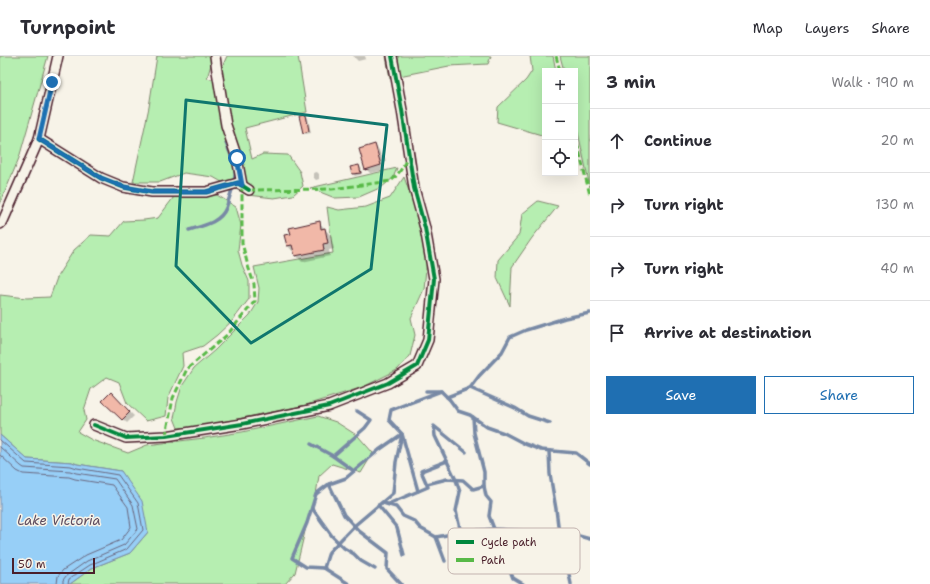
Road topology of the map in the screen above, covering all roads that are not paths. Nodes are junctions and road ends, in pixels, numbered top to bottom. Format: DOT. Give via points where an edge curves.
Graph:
graph roads {
  1 [pos="58,56"];
  2 [pos="215,56"];
  3 [pos="392,56"];
  4 [pos="39,139"];
  5 [pos="0,224"];
  6 [pos="94,425"];
  1 -- 4 [label="street"];
  2 -- 4 [label="street" via="226,125 245,188 238,183 206,192 152,192 124,187 101,178"];
  3 -- 6 [label="street" via="414,188 425,228 434,279 428,340 417,366 388,383 329,406 242,424 166,436 126,438"];
  4 -- 5 [label="street"];
}
